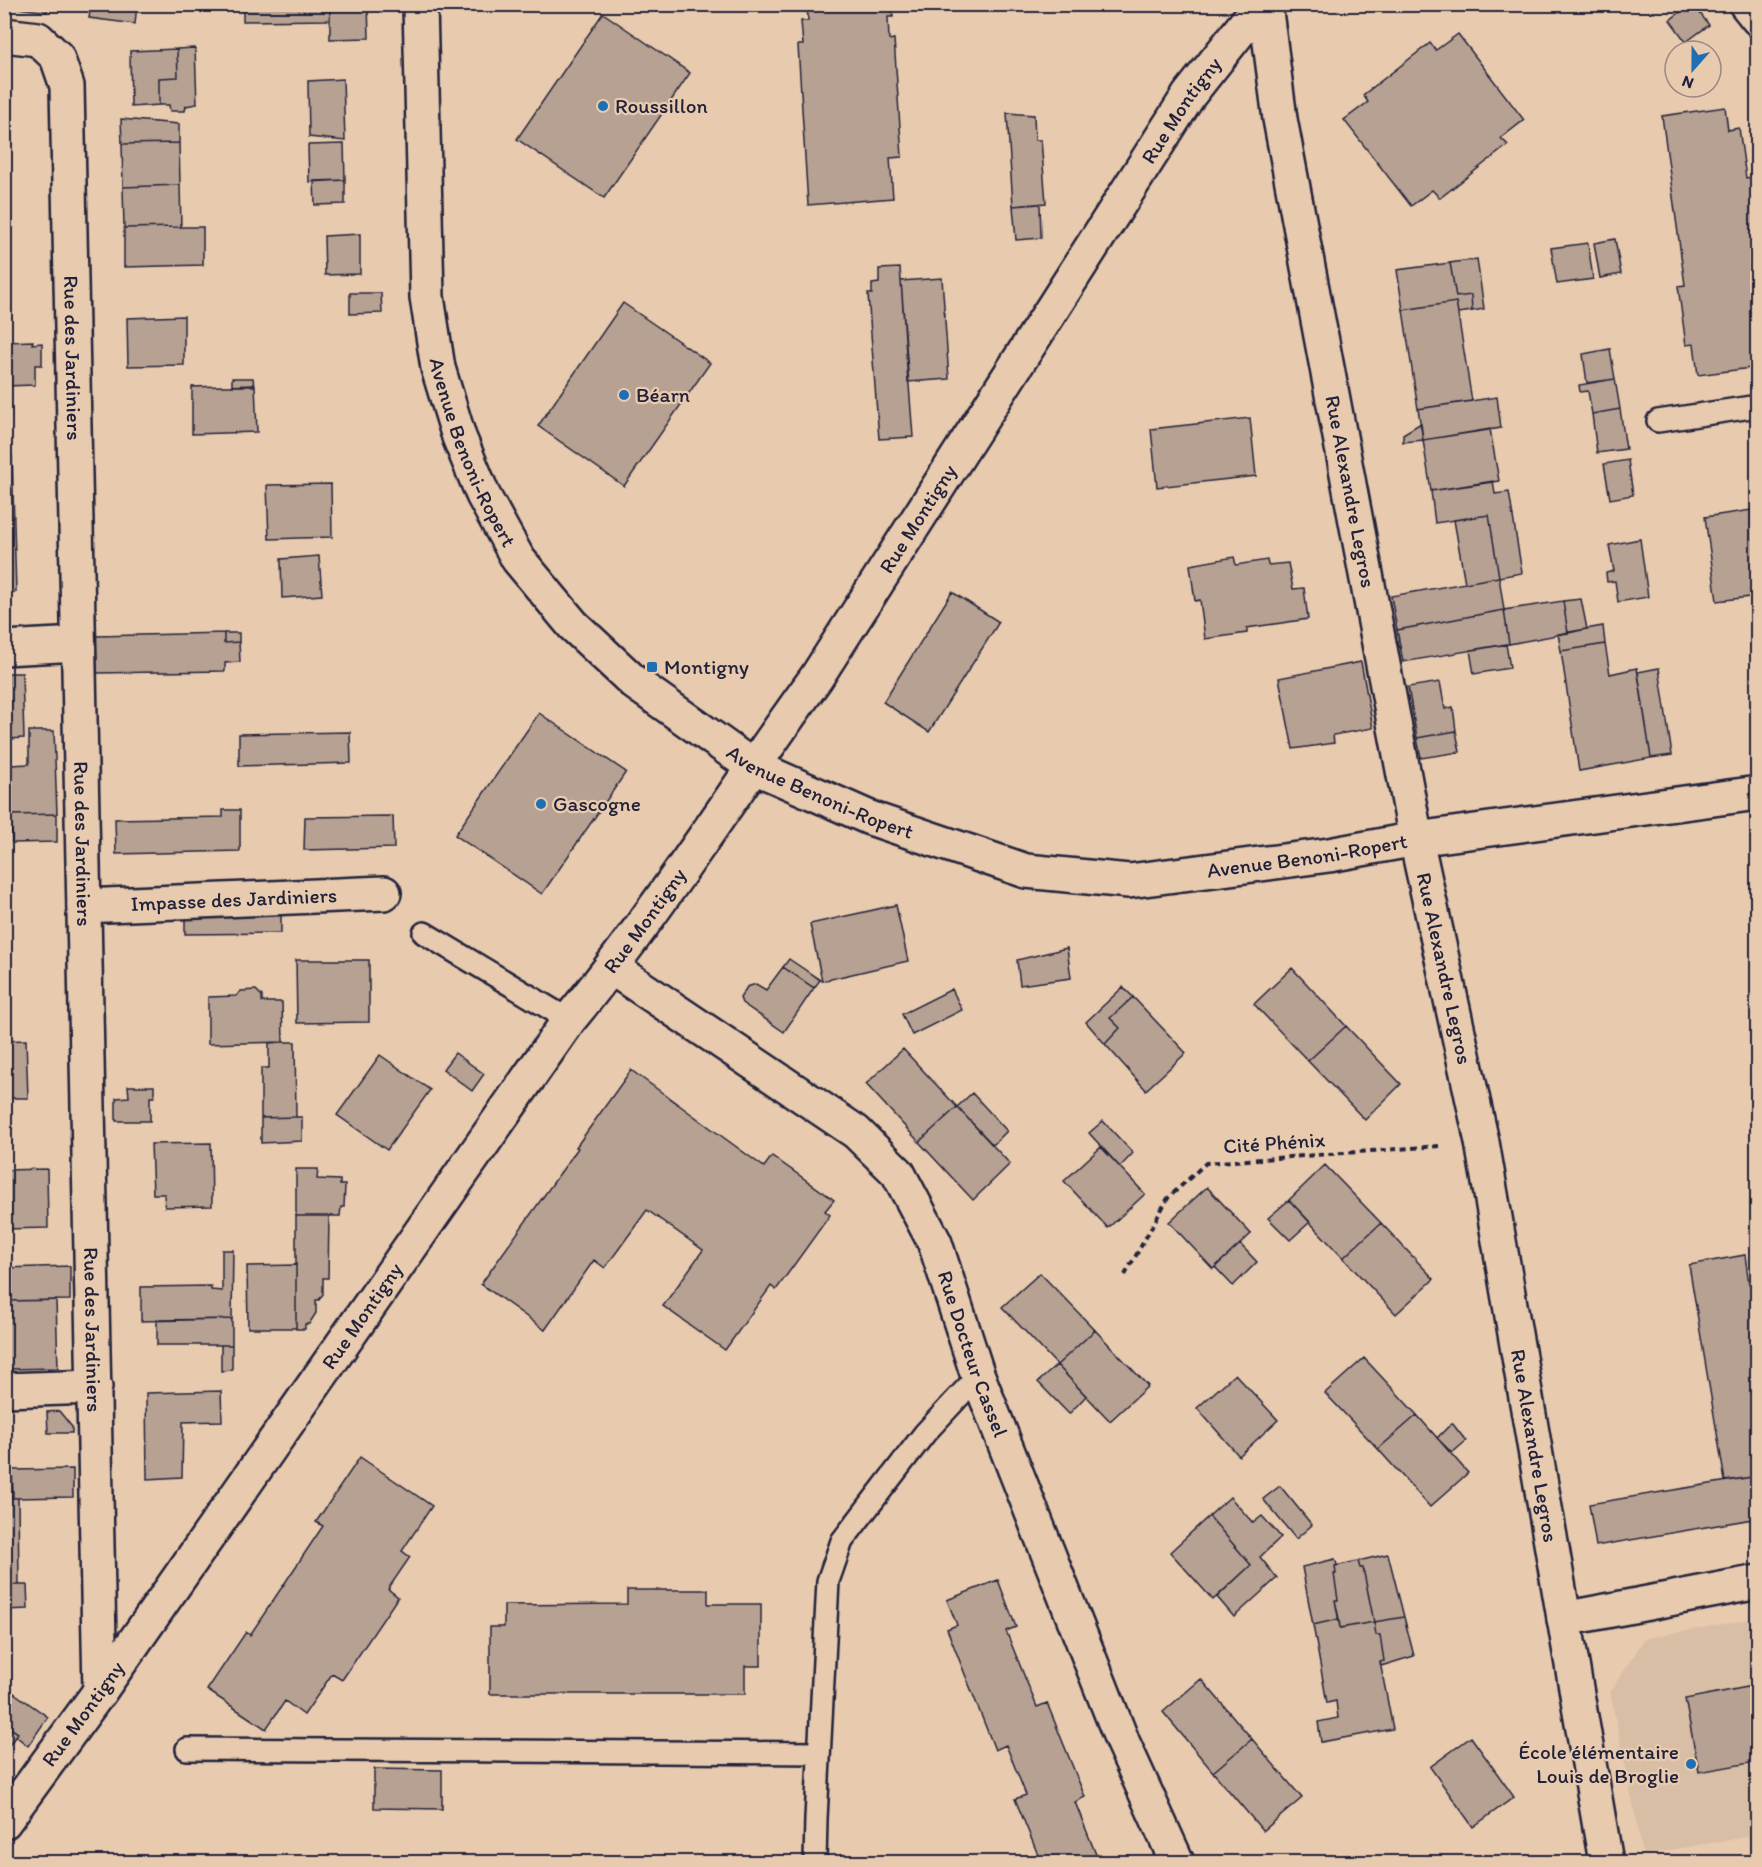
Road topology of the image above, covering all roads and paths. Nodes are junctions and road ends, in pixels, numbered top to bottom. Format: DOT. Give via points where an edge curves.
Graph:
graph roads {
  1 [pos="420,4"];
  2 [pos="1263,4"];
  3 [pos="1746,4"];
  4 [pos="1758,19"];
  5 [pos="4,35"];
  6 [pos="1758,406"];
  7 [pos="1658,421"];
  8 [pos="78,644"];
  9 [pos="4,648"];
  10 [pos="752,765"];
  11 [pos="1758,793"];
  12 [pos="1416,839"];
  13 [pos="384,893"];
  14 [pos="84,906"];
  15 [pos="424,933"];
  16 [pos="612,968"];
  17 [pos="569,1020"];
  18 [pos="1482,1142"];
  19 [pos="1125,1275"];
  20 [pos="978,1376"];
  21 [pos="95,1387"];
  22 [pos="4,1390"];
  23 [pos="1758,1582"];
  24 [pos="1564,1619"];
  25 [pos="100,1691"];
  26 [pos="187,1749"];
  27 [pos="819,1753"];
  28 [pos="4,1822"];
  29 [pos="815,1863"];
  30 [pos="1177,1863"];
  31 [pos="1606,1863"];
  1 -- 10 [label="street, Avenue Benoni-Ropert" via="427,297 438,368 459,437 483,495 518,559 573,625 635,683"];
  2 -- 10 [label="street, Rue Montigny" via="1189,95 816,678"];
  2 -- 12 [label="street, Rue Alexandre Legros" via="1280,118"];
  3 -- 4 [label="street"];
  5 -- 8 [label="street, Rue des Jardiniers" via="38,39 57,57 67,86"];
  6 -- 7 [label="lane"];
  8 -- 9 [label="street"];
  8 -- 14 [label="street, Rue des Jardiniers"];
  10 -- 12 [label="street, Avenue Benoni-Ropert" via="870,818 1026,871 1129,880 1329,855"];
  10 -- 16 [label="street, Rue Montigny"];
  11 -- 12 [label="street, Avenue Benoni-Ropert"];
  12 -- 18 [label="street, Rue Alexandre Legros"];
  13 -- 14 [label="street, Impasse des Jardiniers"];
  14 -- 21 [label="street, Rue des Jardiniers"];
  15 -- 17 [label="lane"];
  16 -- 17 [label="street, Rue Montigny"];
  16 -- 20 [label="street, Rue Docteur Cassel" via="856,1132 897,1173 935,1243"];
  17 -- 25 [label="street, Rue Montigny"];
  18 -- 19 [label="path, Cité Phénix" via="1206,1163 1168,1198"];
  18 -- 24 [label="street, Rue Alexandre Legros"];
  20 -- 27 [label="lane" via="926,1433 842,1541 828,1581"];
  20 -- 30 [label="street, Rue Docteur Cassel" via="1123,1743"];
  21 -- 22 [label="street"];
  21 -- 25 [label="street, Rue des Jardiniers"];
  23 -- 24 [label="street"];
  24 -- 31 [label="street, Rue Alexandre Legros"];
  25 -- 28 [label="street, Rue Montigny"];
  26 -- 27 [label="lane"];
  27 -- 29 [label="lane"];
}
